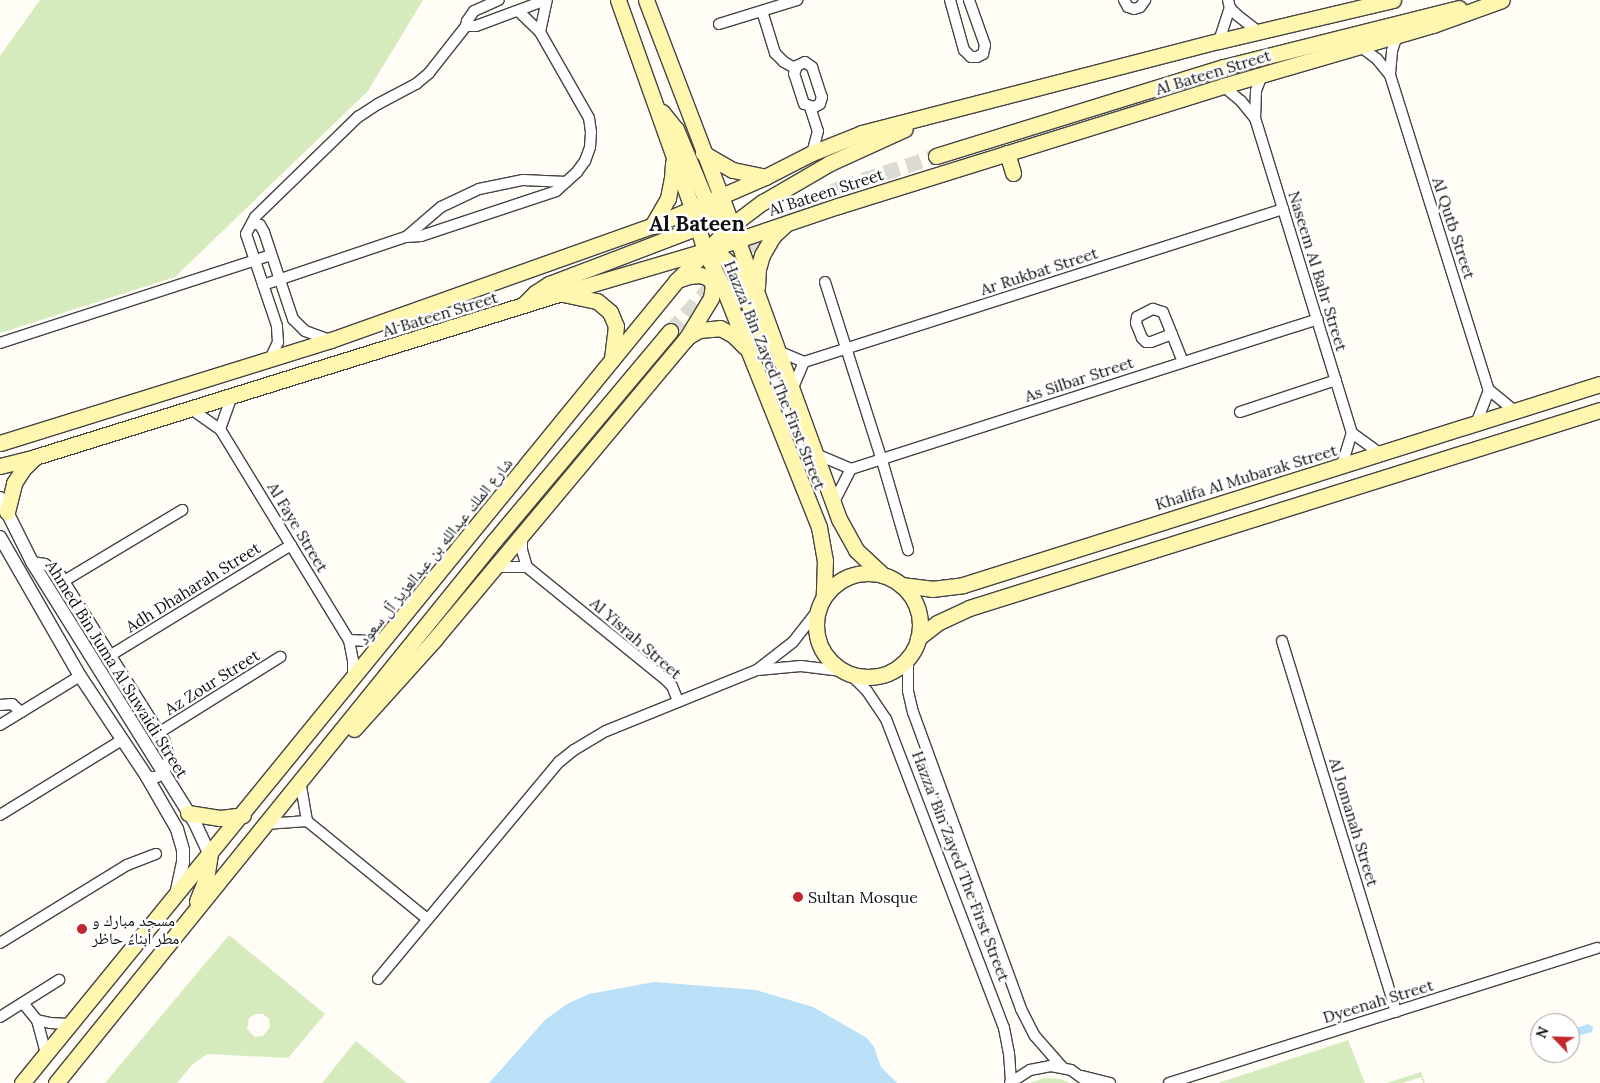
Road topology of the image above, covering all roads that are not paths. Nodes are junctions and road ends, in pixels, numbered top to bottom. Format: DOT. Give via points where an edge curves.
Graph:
graph roads {
  1 [pos="547,0"];
  2 [pos="618,0"];
  3 [pos="646,0"];
  4 [pos="797,0"];
  5 [pos="950,0"];
  6 [pos="969,0"];
  7 [pos="1124,0"];
  8 [pos="1144,0"];
  9 [pos="1393,0"];
  10 [pos="491,2"];
  11 [pos="1496,2"];
  12 [pos="1229,4"];
  13 [pos="518,10"];
  14 [pos="762,11"];
  15 [pos="487,22"];
  16 [pos="719,24"];
  17 [pos="466,26"];
  18 [pos="540,32"];
  19 [pos="1259,32"];
  20 [pos="1397,36"];
  21 [pos="1219,41"];
  22 [pos="1361,47"];
  23 [pos="795,68"];
  24 [pos="1262,75"];
  25 [pos="1390,76"];
  26 [pos="1223,86"];
  27 [pos="656,107"];
  28 [pos="810,107"];
  29 [pos="936,115"];
  30 [pos="1255,118"];
  31 [pos="818,131"];
  32 [pos="837,142"];
  33 [pos="671,149"];
  34 [pos="703,153"];
  35 [pos="812,153"];
  36 [pos="1007,153"];
  37 [pos="936,156"];
  38 [pos="1013,173"];
  39 [pos="765,177"];
  40 [pos="548,180"];
  41 [pos="566,182"];
  42 [pos="552,192"];
  43 [pos="692,208"];
  44 [pos="1283,209"];
  45 [pos="709,211"];
  46 [pos="426,219"];
  47 [pos="789,222"];
  48 [pos="252,223"];
  49 [pos="652,226"];
  50 [pos="431,232"];
  51 [pos="731,232"];
  52 [pos="406,237"];
  53 [pos="705,251"];
  54 [pos="271,255"];
  55 [pos="254,260"];
  56 [pos="279,279"];
  57 [pos="677,280"];
  58 [pos="825,282"];
  59 [pos="263,285"];
  60 [pos="562,293"];
  61 [pos="757,293"];
  62 [pos="522,307"];
  63 [pos="1317,319"];
  64 [pos="670,331"];
  65 [pos="1172,334"];
  66 [pos="686,339"];
  67 [pos="331,340"];
  68 [pos="0,343"];
  69 [pos="847,349"];
  70 [pos="748,350"];
  71 [pos="778,351"];
  72 [pos="271,357"];
  73 [pos="612,360"];
  74 [pos="804,362"];
  75 [pos="1183,362"];
  76 [pos="1336,380"];
  77 [pos="1600,384"];
  78 [pos="792,390"];
  79 [pos="1489,390"];
  80 [pos="232,396"];
  81 [pos="191,409"];
  82 [pos="1600,410"];
  83 [pos="1515,411"];
  84 [pos="1240,412"];
  85 [pos="1476,424"];
  86 [pos="220,429"];
  87 [pos="0,432"];
  88 [pos="1352,433"];
  89 [pos="21,436"];
  90 [pos="0,443"];
  91 [pos="1380,453"];
  92 [pos="816,454"];
  93 [pos="34,458"];
  94 [pos="881,458"];
  95 [pos="1342,465"];
  96 [pos="0,466"];
  97 [pos="851,468"];
  98 [pos="0,498"];
  99 [pos="833,504"];
  100 [pos="182,510"];
  101 [pos="5,513"];
  102 [pos="522,532"];
  103 [pos="0,537"];
  104 [pos="291,545"];
  105 [pos="908,550"];
  106 [pos="32,562"];
  107 [pos="495,567"];
  108 [pos="527,567"];
  109 [pos="883,575"];
  110 [pos="64,581"];
  111 [pos="902,585"];
  112 [pos="824,596"];
  113 [pos="817,611"];
  114 [pos="387,637"];
  115 [pos="918,638"];
  116 [pos="349,640"];
  117 [pos="1282,641"];
  118 [pos="111,656"];
  119 [pos="280,657"];
  120 [pos="908,659"];
  121 [pos="757,670"];
  122 [pos="847,673"];
  123 [pos="80,676"];
  124 [pos="103,678"];
  125 [pos="353,680"];
  126 [pos="678,701"];
  127 [pos="0,705"];
  128 [pos="21,712"];
  129 [pos="0,725"];
  130 [pos="160,732"];
  131 [pos="122,740"];
  132 [pos="163,773"];
  133 [pos="147,777"];
  134 [pos="300,780"];
  135 [pos="188,813"];
  136 [pos="243,814"];
  137 [pos="0,815"];
  138 [pos="307,821"];
  139 [pos="266,824"];
  140 [pos="156,854"];
  141 [pos="210,855"];
  142 [pos="176,895"];
  143 [pos="427,919"];
  144 [pos="184,924"];
  145 [pos="0,943"];
  146 [pos="1597,948"];
  147 [pos="378,978"];
  148 [pos="59,980"];
  149 [pos="23,1003"];
  150 [pos="1396,1012"];
  151 [pos="0,1017"];
  152 [pos="37,1020"];
  153 [pos="70,1024"];
  154 [pos="46,1054"];
  155 [pos="1062,1067"];
  156 [pos="1080,1075"];
  157 [pos="1011,1082"];
  158 [pos="22,1083"];
  159 [pos="56,1083"];
  160 [pos="1089,1083"];
  161 [pos="1110,1083"];
  162 [pos="1169,1083"];
  1 -- 13 [label="street"];
  1 -- 18 [label="street"];
  2 -- 27 [label="main road, Hazza' Bin Zayed The First Street"];
  3 -- 34 [label="main road, Hazza' Bin Zayed The First Street"];
  4 -- 14 [label="street"];
  5 -- 6 [label="street" via="964,50 971,57 977,57 983,54 985,44"];
  7 -- 8 [label="street" via="1128,7 1134,9 1140,7"];
  9 -- 19 [label="main road, Al Bateen Street"];
  10 -- 15 [label="street" via="483,17"];
  10 -- 17 [label="street" via="470,16"];
  11 -- 20 [label="main road, Al Bateen Street"];
  11 -- 37 [label="main road, Al Bateen Street" via="1431,14 1233,65"];
  12 -- 19 [label="street"];
  12 -- 21 [label="street"];
  13 -- 15 [label="street"];
  13 -- 18 [label="street"];
  14 -- 16 [label="street"];
  14 -- 23 [label="street" via="775,52"];
  15 -- 17 [label="street"];
  17 -- 48 [label="street" via="429,73 358,117 262,208"];
  18 -- 41 [label="street" via="586,112 590,125 588,154 581,167"];
  19 -- 21 [label="main road, Al Bateen Street"];
  20 -- 22 [label="main road, Al Bateen Street"];
  20 -- 25 [label="street, Al Qutb Street"];
  21 -- 29 [label="main road, Al Bateen Street"];
  22 -- 24 [label="main road, Al Bateen Street"];
  22 -- 25 [label="street, Al Qutb Street" via="1377,59"];
  23 -- 28 [label="street" via="803,100"];
  23 -- 28 [label="street" via="805,62 812,67 822,97 820,104"];
  24 -- 26 [label="main road, Al Bateen Street"];
  24 -- 30 [label="street, Naseem Al Bahr Street" via="1256,92"];
  25 -- 79 [label="street, Al Qutb Street"];
  26 -- 30 [label="street, Naseem Al Bahr Street" via="1241,100"];
  26 -- 36 [label="main road, Al Bateen Street"];
  27 -- 33 [label="main road, Hazza' Bin Zayed The First Street"];
  27 -- 45 [label="main road" via="676,128"];
  28 -- 31 [label="street"];
  29 -- 32 [label="main road, Al Bateen Street"];
  29 -- 51 [label="main road" via="813,172 772,197"];
  30 -- 44 [label="street, Naseem Al Bahr Street"];
  31 -- 32 [label="street"];
  31 -- 35 [label="street"];
  32 -- 35 [label="main road, Al Bateen Street"];
  33 -- 43 [label="main road, Hazza' Bin Zayed The First Street"];
  33 -- 49 [label="main road" via="670,188 664,207"];
  34 -- 39 [label="main road" via="733,170"];
  34 -- 45 [label="main road, Hazza' Bin Zayed The First Street"];
  35 -- 39 [label="main road, Al Bateen Street"];
  36 -- 38 [label="main road"];
  36 -- 47 [label="main road, Al Bateen Street"];
  39 -- 45 [label="main road, Al Bateen Street"];
  40 -- 41 [label="street"];
  40 -- 42 [label="street"];
  40 -- 46 [label="street" via="507,182 479,189 453,200"];
  41 -- 42 [label="street"];
  42 -- 50 [label="street"];
  43 -- 45 [label="main road, Hazza' Bin Zayed The First Street"];
  43 -- 49 [label="main road, Al Bateen Street"];
  44 -- 63 [label="street, Naseem Al Bahr Street"];
  44 -- 69 [label="street, Ar Rukbat Street"];
  45 -- 51 [label="main road, Hazza' Bin Zayed The First Street"];
  45 -- 51 [label="main road"];
  45 -- 53 [label="main road, Hazza' Bin Zayed The First Street"];
  45 -- 62 [label="main road, Al Bateen Street" via="549,284"];
  46 -- 50 [label="street"];
  46 -- 52 [label="street"];
  47 -- 51 [label="main road, Al Bateen Street"];
  47 -- 61 [label="main road" via="773,236 762,255"];
  48 -- 54 [label="street" via="262,228"];
  48 -- 55 [label="street" via="246,234"];
  49 -- 67 [label="main road, Al Bateen Street"];
  50 -- 52 [label="street"];
  51 -- 53 [label="main road, Al Bateen Street"];
  51 -- 61 [label="main road, Hazza' Bin Zayed The First Street"];
  52 -- 56 [label="street"];
  53 -- 57 [label="main road, شارع الملك عبدالله بن عبدالعزيز آل سعود"];
  53 -- 60 [label="main road, Al Bateen Street"];
  53 -- 70 [label="main road, Hazza' Bin Zayed The First Street"];
  53 -- 71 [label="main road" via="720,255 734,267 761,332"];
  54 -- 55 [label="street"];
  54 -- 56 [label="street"];
  55 -- 59 [label="street"];
  55 -- 68 [label="street"];
  56 -- 59 [label="street"];
  56 -- 67 [label="street" via="296,324 305,331"];
  57 -- 66 [label="main road" via="700,275 709,278 713,285 710,298"];
  57 -- 73 [label="main road, شارع الملك عبدالله بن عبدالعزيز آل سعود"];
  58 -- 69 [label="street"];
  59 -- 72 [label="street" via="278,332"];
  60 -- 62 [label="main road, Al Bateen Street"];
  60 -- 73 [label="main road" via="597,301 610,312 616,326"];
  61 -- 71 [label="main road, Hazza' Bin Zayed The First Street"];
  62 -- 80 [label="main road, Al Bateen Street"];
  63 -- 75 [label="street, As Silbar Street"];
  63 -- 76 [label="street, Naseem Al Bahr Street"];
  64 -- 134 [label="main road"];
  65 -- 75 [label="street"];
  66 -- 70 [label="main road" via="699,330 720,328 733,335"];
  66 -- 102 [label="main road"];
  67 -- 72 [label="main road, Al Bateen Street"];
  69 -- 74 [label="street, Ar Rukbat Street"];
  69 -- 94 [label="street"];
  70 -- 112 [label="main road, Hazza' Bin Zayed The First Street" via="818,527 825,560"];
  71 -- 74 [label="street"];
  71 -- 78 [label="main road, Hazza' Bin Zayed The First Street"];
  72 -- 89 [label="main road, Al Bateen Street"];
  73 -- 114 [label="main road, شارع الملك عبدالله بن عبدالعزيز آل سعود"];
  74 -- 78 [label="street"];
  75 -- 94 [label="street, As Silbar Street"];
  76 -- 84 [label="street"];
  76 -- 88 [label="street, Naseem Al Bahr Street"];
  77 -- 83 [label="main road, Khalifa Al Mubarak Street"];
  78 -- 92 [label="main road, Hazza' Bin Zayed The First Street"];
  79 -- 83 [label="street"];
  79 -- 85 [label="street"];
  80 -- 81 [label="main road, Al Bateen Street"];
  80 -- 86 [label="street"];
  81 -- 86 [label="street, Al Faye Street"];
  81 -- 93 [label="main road, Al Bateen Street"];
  82 -- 115 [label="main road" via="969,608 942,620"];
  83 -- 85 [label="main road, Khalifa Al Mubarak Street"];
  85 -- 91 [label="main road, Khalifa Al Mubarak Street"];
  86 -- 104 [label="street, Al Faye Street"];
  87 -- 89 [label="main road"];
  88 -- 91 [label="street"];
  88 -- 95 [label="street"];
  89 -- 90 [label="main road, Al Bateen Street"];
  91 -- 95 [label="main road, Khalifa Al Mubarak Street"];
  92 -- 97 [label="street"];
  92 -- 99 [label="main road, Hazza' Bin Zayed The First Street"];
  93 -- 96 [label="main road, Al Bateen Street"];
  93 -- 101 [label="main road" via="14,483"];
  94 -- 97 [label="street, As Silbar Street"];
  94 -- 105 [label="street"];
  95 -- 111 [label="main road, Khalifa Al Mubarak Street" via="958,586 932,590"];
  97 -- 99 [label="street"];
  98 -- 101 [label="street, Ahmed Bin Juma Al Suwaidi Street"];
  99 -- 109 [label="main road, Hazza' Bin Zayed The First Street" via="849,540"];
  100 -- 110 [label="street"];
  101 -- 106 [label="street, Ahmed Bin Juma Al Suwaidi Street"];
  102 -- 107 [label="main road"];
  102 -- 108 [label="street" via="522,550"];
  103 -- 123 [label="street, Ahmed Bin Juma Al Suwaidi Street"];
  104 -- 116 [label="street, Al Faye Street"];
  104 -- 118 [label="street, Adh Dhaharah Street"];
  106 -- 110 [label="street" via="50,567"];
  106 -- 124 [label="street, Ahmed Bin Juma Al Suwaidi Street"];
  107 -- 108 [label="street"];
  107 -- 134 [label="main road" via="404,674 328,757"];
  108 -- 126 [label="street, Al Yisrah Street" via="666,680"];
  109 -- 111 [label="main road"];
  109 -- 112 [label="main road" via="854,574 837,582"];
  110 -- 118 [label="street"];
  111 -- 115 [label="main road" via="918,609"];
  112 -- 113 [label="main road"];
  113 -- 121 [label="street, Al Yisrah Street" via="793,642"];
  113 -- 122 [label="main road" via="815,623 819,646 825,656"];
  114 -- 116 [label="street" via="369,641"];
  114 -- 125 [label="main road, شارع الملك عبدالله بن عبدالعزيز آل سعود"];
  115 -- 120 [label="main road"];
  116 -- 125 [label="street, Al Faye Street"];
  117 -- 150 [label="street, Al Jomanah Street"];
  118 -- 130 [label="street"];
  119 -- 130 [label="street, Az Zour Street"];
  120 -- 122 [label="main road" via="882,676 871,678"];
  120 -- 155 [label="street, Hazza' Bin Zayed The First Street" via="912,712 1022,1009 1035,1036"];
  121 -- 122 [label="street, Al Yisrah Street" via="801,666"];
  121 -- 126 [label="street, Al Yisrah Street"];
  122 -- 157 [label="street, Hazza' Bin Zayed The First Street" via="867,691 886,719 1004,1028"];
  123 -- 124 [label="street" via="89,674"];
  123 -- 128 [label="street"];
  123 -- 131 [label="street, Ahmed Bin Juma Al Suwaidi Street"];
  124 -- 132 [label="street, Ahmed Bin Juma Al Suwaidi Street"];
  125 -- 136 [label="main road, شارع الملك عبدالله بن عبدالعزيز آل سعود"];
  126 -- 143 [label="street" via="606,731 559,762"];
  127 -- 128 [label="street" via="12,704"];
  128 -- 129 [label="street"];
  130 -- 132 [label="street" via="169,752"];
  131 -- 133 [label="street, Ahmed Bin Juma Al Suwaidi Street"];
  131 -- 137 [label="street"];
  132 -- 133 [label="street" via="154,778"];
  132 -- 135 [label="street, Ahmed Bin Juma Al Suwaidi Street"];
  133 -- 142 [label="street, Ahmed Bin Juma Al Suwaidi Street" via="179,836 183,862"];
  134 -- 138 [label="street"];
  134 -- 139 [label="main road"];
  135 -- 136 [label="main road" via="220,818"];
  135 -- 141 [label="street, Ahmed Bin Juma Al Suwaidi Street"];
  136 -- 141 [label="main road, شارع الملك عبدالله بن عبدالعزيز آل سعود"];
  138 -- 139 [label="street"];
  138 -- 143 [label="street"];
  139 -- 144 [label="main road"];
  140 -- 145 [label="street" via="127,865"];
  141 -- 142 [label="main road, شارع الملك عبدالله بن عبدالعزيز آل سعود"];
  141 -- 144 [label="main road" via="206,879"];
  142 -- 153 [label="main road, شارع الملك عبدالله بن عبدالعزيز آل سعود"];
  143 -- 147 [label="street"];
  144 -- 159 [label="main road"];
  146 -- 150 [label="street, Dyeenah Street"];
  148 -- 149 [label="street"];
  149 -- 151 [label="street"];
  149 -- 152 [label="street"];
  150 -- 162 [label="street, Dyeenah Street"];
  152 -- 153 [label="street"];
  152 -- 154 [label="street"];
  153 -- 154 [label="main road, شارع الملك عبدالله بن عبدالعزيز آل سعود"];
  154 -- 158 [label="main road, شارع الملك عبدالله بن عبدالعزيز آل سعود"];
  155 -- 156 [label="street"];
  155 -- 157 [label="street" via="1040,1067"];
  156 -- 160 [label="street"];
  156 -- 161 [label="street"];
}
